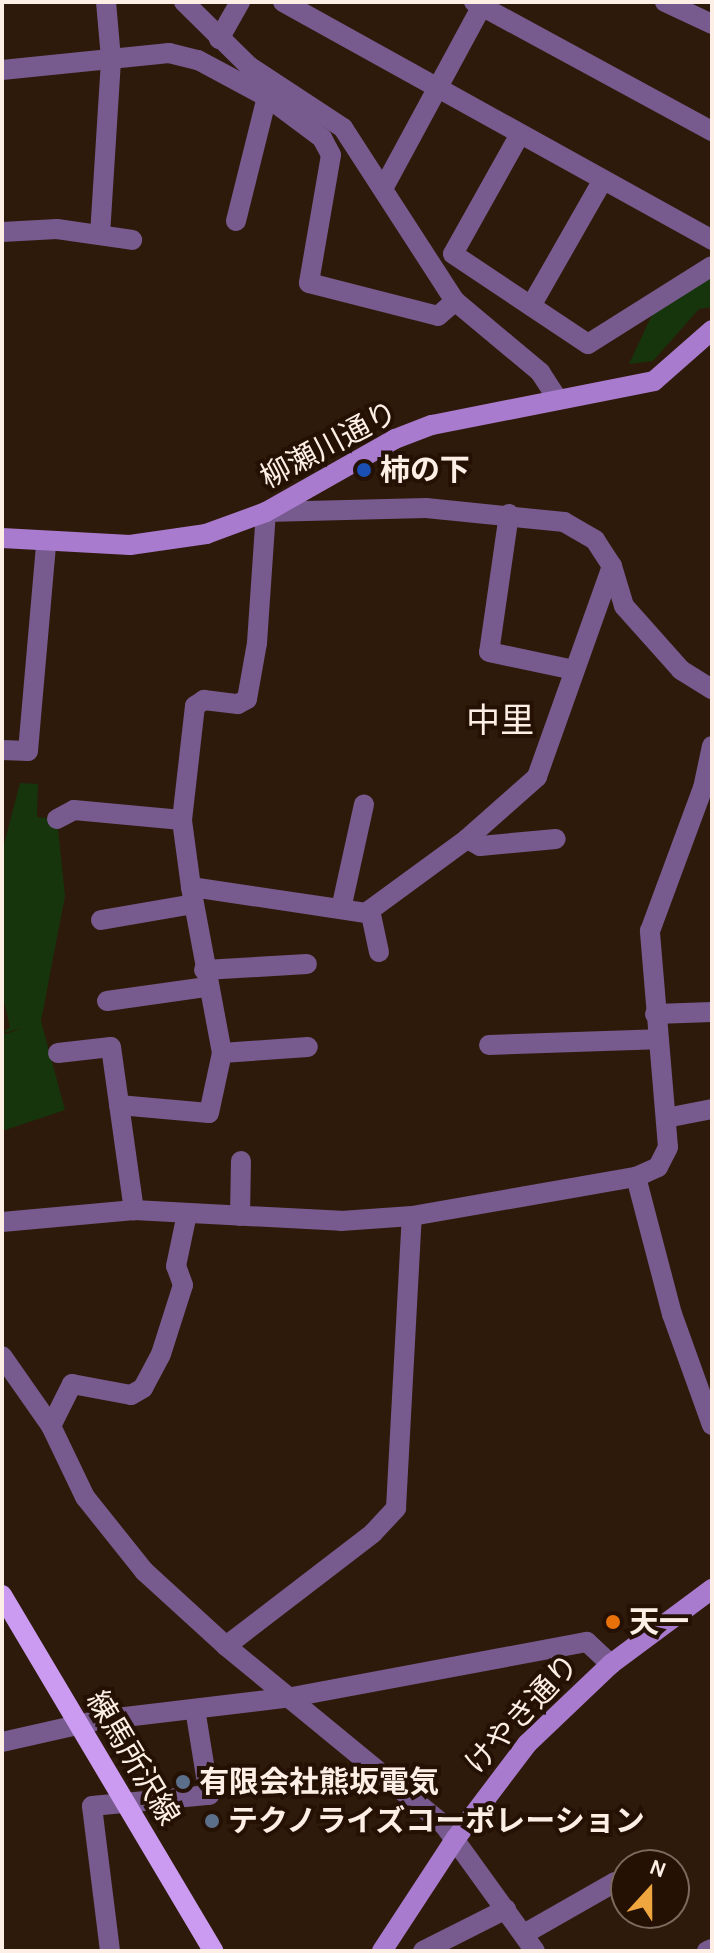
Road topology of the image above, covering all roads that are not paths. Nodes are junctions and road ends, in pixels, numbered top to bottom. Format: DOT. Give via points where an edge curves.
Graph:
graph roads {
  1 [pos="106,2"];
  2 [pos="184,2"];
  3 [pos="240,2"];
  4 [pos="283,2"];
  5 [pos="665,2"];
  6 [pos="480,3"];
  7 [pos="712,24"];
  8 [pos="219,39"];
  9 [pos="111,59"];
  10 [pos="2,70"];
  11 [pos="436,89"];
  12 [pos="267,97"];
  13 [pos="712,131"];
  14 [pos="520,134"];
  15 [pos="603,180"];
  16 [pos="384,187"];
  17 [pos="236,221"];
  18 [pos="2,232"];
  19 [pos="100,235"];
  20 [pos="132,240"];
  21 [pos="712,240"];
  22 [pos="712,266"];
  23 [pos="455,301"];
  24 [pos="531,306"];
  25 [pos="712,330"];
  26 [pos="558,400"];
  27 [pos="266,512"];
  28 [pos="509,514"];
  29 [pos="2,538"];
  30 [pos="46,544"];
  31 [pos="612,566"];
  32 [pos="574,670"];
  33 [pos="712,689"];
  34 [pos="712,746"];
  35 [pos="2,750"];
  36 [pos="364,804"];
  37 [pos="57,819"];
  38 [pos="182,820"];
  39 [pos="467,839"];
  40 [pos="556,839"];
  41 [pos="193,895"];
  42 [pos="341,909"];
  43 [pos="370,910"];
  44 [pos="101,920"];
  45 [pos="379,952"];
  46 [pos="307,964"];
  47 [pos="206,978"];
  48 [pos="107,1001"];
  49 [pos="712,1012"];
  50 [pos="655,1014"];
  51 [pos="657,1039"];
  52 [pos="489,1045"];
  53 [pos="308,1047"];
  54 [pos="58,1053"];
  55 [pos="222,1053"];
  56 [pos="119,1105"];
  57 [pos="712,1109"];
  58 [pos="666,1118"];
  59 [pos="241,1161"];
  60 [pos="636,1177"];
  61 [pos="134,1210"];
  62 [pos="187,1214"];
  63 [pos="240,1216"];
  64 [pos="412,1216"];
  65 [pos="2,1222"];
  66 [pos="2,1356"];
  67 [pos="712,1425"];
  68 [pos="51,1426"];
  69 [pos="712,1589"];
  70 [pos="2,1595"];
  71 [pos="226,1646"];
  72 [pos="611,1664"];
  73 [pos="292,1697"];
  74 [pos="195,1709"];
  75 [pos="78,1724"];
  76 [pos="2,1742"];
  77 [pos="125,1802"];
  78 [pos="456,1838"];
  79 [pos="610,1886"];
  80 [pos="506,1909"];
  81 [pos="530,1943"];
  82 [pos="110,1951"];
  83 [pos="213,1951"];
  84 [pos="382,1951"];
  85 [pos="423,1951"];
  1 -- 9 [label="street"];
  2 -- 8 [label="street"];
  3 -- 8 [label="street"];
  4 -- 11 [label="street"];
  5 -- 7 [label="street"];
  6 -- 11 [label="street"];
  6 -- 13 [label="street"];
  8 -- 16 [label="street" via="249,66 343,128"];
  9 -- 10 [label="street"];
  9 -- 12 [label="street" via="169,53 198,60"];
  9 -- 19 [label="street"];
  11 -- 14 [label="street"];
  11 -- 16 [label="street"];
  12 -- 17 [label="street"];
  12 -- 23 [label="street" via="322,138 331,155 309,283 438,316"];
  14 -- 15 [label="street"];
  14 -- 24 [label="street" via="453,254"];
  15 -- 21 [label="street"];
  15 -- 24 [label="street"];
  16 -- 23 [label="street" via="425,261"];
  18 -- 19 [label="street" via="57,229"];
  19 -- 20 [label="street"];
  22 -- 24 [label="street" via="588,344"];
  23 -- 26 [label="street" via="540,372"];
  25 -- 26 [label="street, 柳瀬川通り" via="654,381"];
  26 -- 27 [label="street, 柳瀬川通り" via="470,415 395,439"];
  27 -- 28 [label="street" via="426,508"];
  27 -- 30 [label="street, 柳瀬川通り" via="170,541"];
  27 -- 38 [label="street" via="257,643 247,699 238,704 204,700 195,706"];
  28 -- 31 [label="street" via="578,528 595,540"];
  28 -- 32 [label="street" via="489,652"];
  29 -- 30 [label="street, 柳瀬川通り"];
  30 -- 35 [label="street" via="28,751"];
  31 -- 32 [label="street"];
  31 -- 33 [label="street" via="624,606 681,670"];
  32 -- 39 [label="street" via="537,777"];
  34 -- 50 [label="street" via="703,788 650,931"];
  36 -- 42 [label="street"];
  37 -- 38 [label="street" via="74,810"];
  38 -- 41 [label="street"];
  39 -- 40 [label="street" via="480,846"];
  39 -- 43 [label="street"];
  41 -- 42 [label="street"];
  41 -- 44 [label="street"];
  41 -- 47 [label="street"];
  42 -- 43 [label="street"];
  43 -- 45 [label="street"];
  46 -- 47 [label="street"];
  47 -- 48 [label="street"];
  47 -- 55 [label="street"];
  49 -- 50 [label="street"];
  50 -- 51 [label="street"];
  51 -- 52 [label="street"];
  51 -- 58 [label="street"];
  53 -- 55 [label="street"];
  54 -- 56 [label="street" via="111,1047"];
  55 -- 56 [label="street" via="209,1113"];
  56 -- 61 [label="street"];
  57 -- 58 [label="street"];
  58 -- 60 [label="street" via="668,1147 658,1167"];
  59 -- 63 [label="street"];
  60 -- 64 [label="street"];
  60 -- 67 [label="street" via="672,1314"];
  61 -- 62 [label="street"];
  61 -- 65 [label="street"];
  62 -- 63 [label="street"];
  62 -- 68 [label="street" via="176,1266 183,1285 161,1354 143,1388 131,1395 72,1384"];
  63 -- 64 [label="street" via="341,1221"];
  64 -- 71 [label="street" via="396,1508 373,1533"];
  66 -- 68 [label="street"];
  68 -- 71 [label="street" via="85,1497 104,1521 144,1571"];
  69 -- 72 [label="street, けやき通り"];
  70 -- 75 [label="main road, 練馬所沢線"];
  71 -- 73 [label="street"];
  72 -- 73 [label="street" via="587,1642"];
  72 -- 78 [label="street, けやき通り" via="527,1744"];
  73 -- 74 [label="street"];
  73 -- 78 [label="street"];
  74 -- 75 [label="street"];
  74 -- 77 [label="street" via="209,1795"];
  75 -- 76 [label="street"];
  75 -- 77 [label="main road, 練馬所沢線"];
  77 -- 82 [label="street" via="92,1806"];
  77 -- 83 [label="main road, 練馬所沢線"];
  78 -- 80 [label="street"];
  78 -- 84 [label="street, けやき通り"];
  79 -- 81 [label="street"];
  80 -- 81 [label="street"];
  80 -- 85 [label="street"];
}
